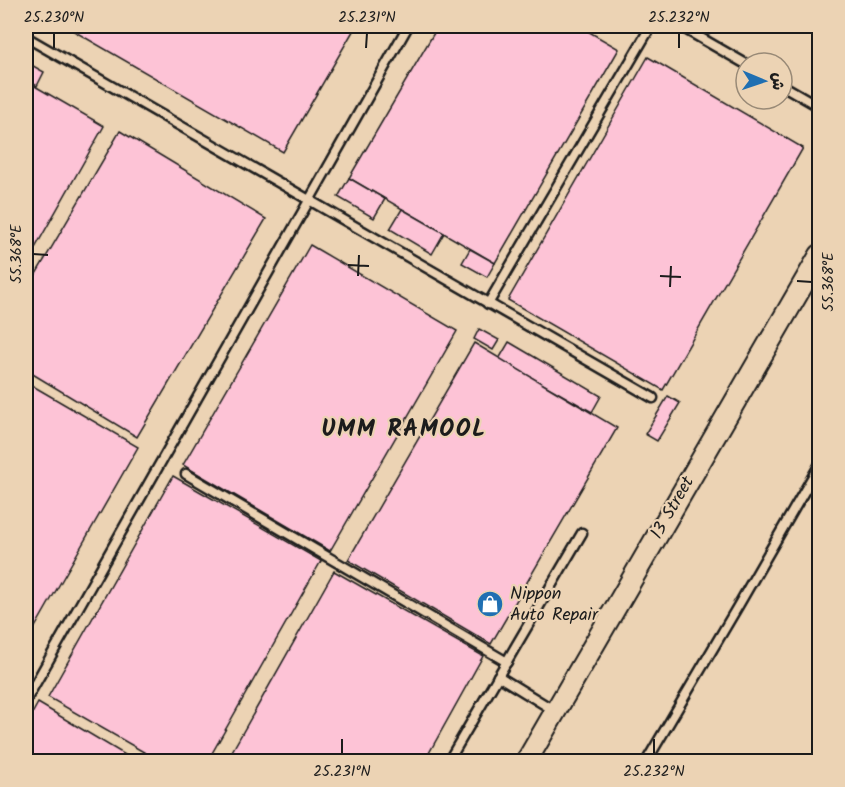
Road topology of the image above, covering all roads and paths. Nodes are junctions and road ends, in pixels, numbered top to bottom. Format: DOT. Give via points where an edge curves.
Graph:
graph roads {
  1 [pos="408,26"];
  2 [pos="651,26"];
  3 [pos="680,26"];
  4 [pos="26,37"];
  5 [pos="734,57"];
  6 [pos="794,92"];
  7 [pos="819,107"];
  8 [pos="308,201"];
  9 [pos="819,255"];
  10 [pos="488,304"];
  11 [pos="653,398"];
  12 [pos="819,464"];
  13 [pos="186,474"];
  14 [pos="582,533"];
  15 [pos="507,662"];
  16 [pos="498,676"];
  17 [pos="26,700"];
  18 [pos="555,712"];
  19 [pos="448,762"];
  20 [pos="526,762"];
  21 [pos="646,762"];
  1 -- 8 [label="lane"];
  2 -- 10 [label="lane"];
  3 -- 5 [label="lane"];
  4 -- 8 [label="lane"];
  6 -- 7 [label="lane"];
  8 -- 10 [label="lane"];
  8 -- 17 [label="lane"];
  9 -- 18 [label="street, 13 Street"];
  10 -- 11 [label="lane"];
  12 -- 21 [label="lane"];
  13 -- 15 [label="lane"];
  14 -- 15 [label="lane"];
  15 -- 16 [label="lane"];
  16 -- 18 [label="lane"];
  16 -- 19 [label="lane"];
  18 -- 20 [label="street, 13 Street"];
}
